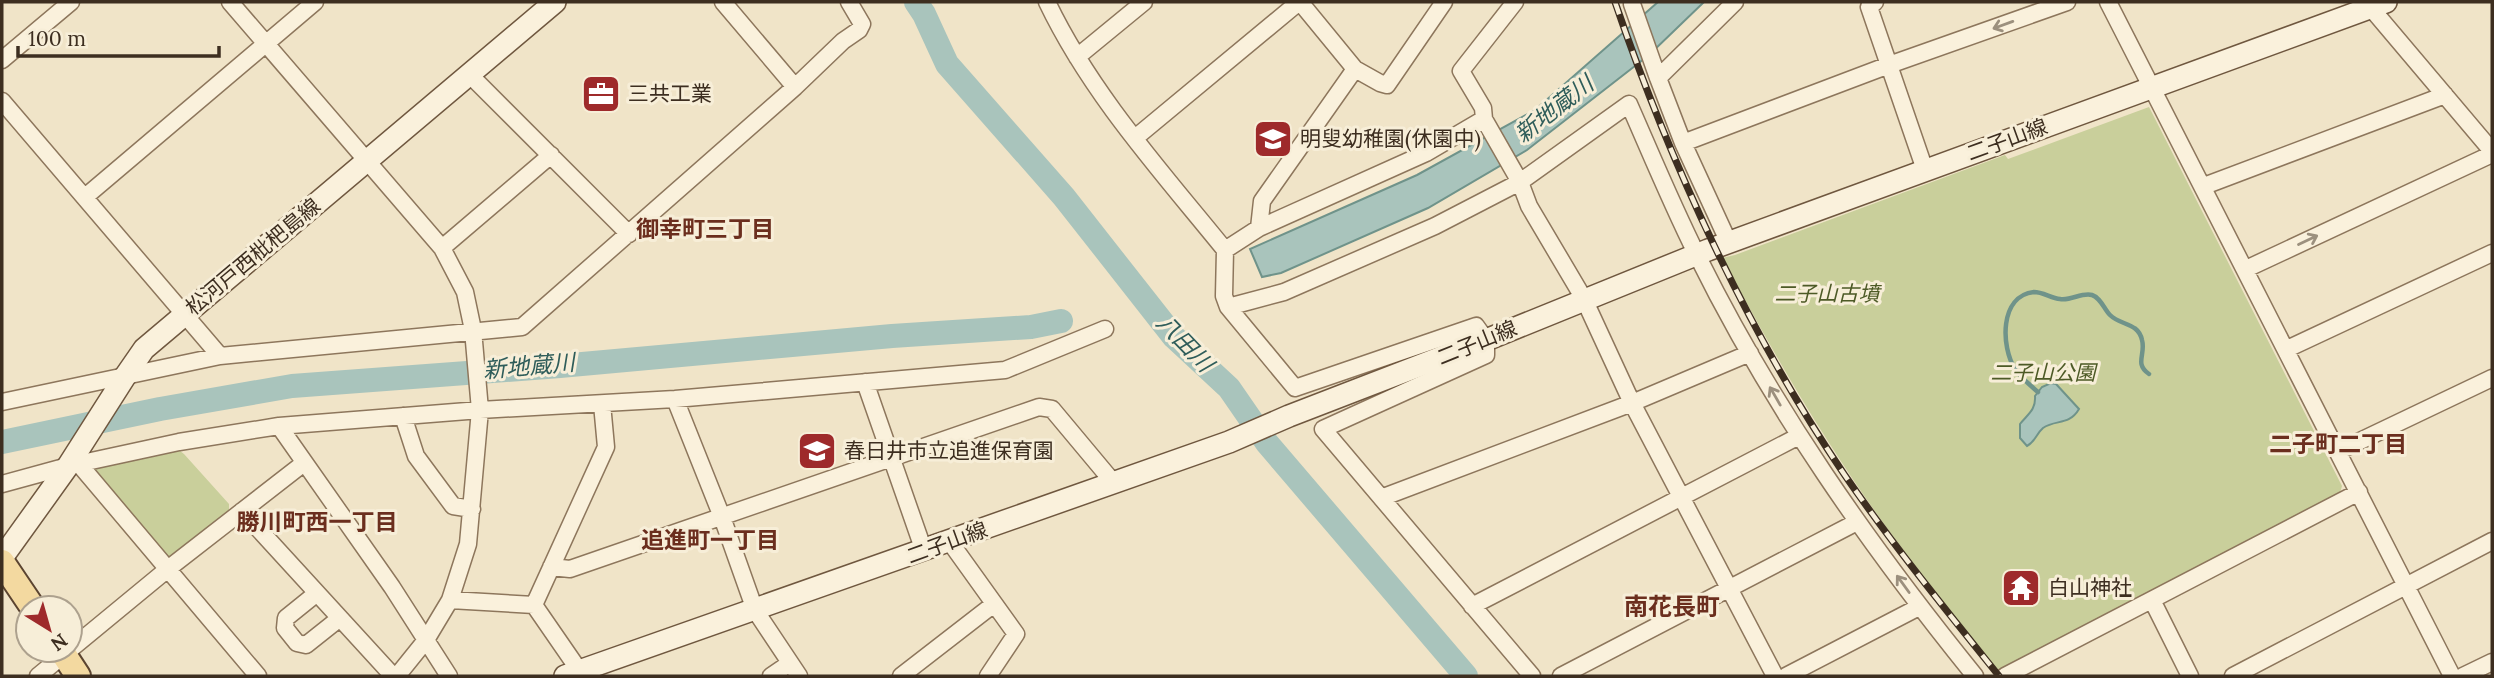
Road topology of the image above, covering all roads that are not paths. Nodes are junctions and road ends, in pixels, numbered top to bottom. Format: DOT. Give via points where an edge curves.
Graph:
graph roads {
  1 [pos="71,2"];
  2 [pos="230,2"];
  3 [pos="315,2"];
  4 [pos="555,2"];
  5 [pos="723,2"];
  6 [pos="849,2"];
  7 [pos="1047,2"];
  8 [pos="1144,2"];
  9 [pos="1300,2"];
  10 [pos="1444,2"];
  11 [pos="1515,2"];
  12 [pos="1735,2"];
  13 [pos="2067,2"];
  14 [pos="2108,2"];
  15 [pos="1632,3"];
  16 [pos="1869,4"];
  17 [pos="2374,4"];
  18 [pos="265,44"];
  19 [pos="1077,57"];
  20 [pos="2,60"];
  21 [pos="1889,65"];
  22 [pos="1355,69"];
  23 [pos="470,75"];
  24 [pos="1658,78"];
  25 [pos="795,87"];
  26 [pos="2152,87"];
  27 [pos="2445,95"];
  28 [pos="2,101"];
  29 [pos="1486,122"];
  30 [pos="1135,138"];
  31 [pos="1683,143"];
  32 [pos="2492,152"];
  33 [pos="551,155"];
  34 [pos="366,161"];
  35 [pos="1925,170"];
  36 [pos="1518,178"];
  37 [pos="2204,186"];
  38 [pos="85,197"];
  39 [pos="1259,228"];
  40 [pos="629,234"];
  41 [pos="1730,243"];
  42 [pos="442,248"];
  43 [pos="1225,250"];
  44 [pos="2492,253"];
  45 [pos="1697,255"];
  46 [pos="2246,269"];
  47 [pos="1584,299"];
  48 [pos="1228,307"];
  49 [pos="186,315"];
  50 [pos="1105,329"];
  51 [pos="473,330"];
  52 [pos="1486,340"];
  53 [pos="2287,349"];
  54 [pos="1749,353"];
  55 [pos="220,356"];
  56 [pos="123,378"];
  57 [pos="2492,378"];
  58 [pos="865,383"];
  59 [pos="5,396"];
  60 [pos="675,400"];
  61 [pos="1633,403"];
  62 [pos="602,404"];
  63 [pos="480,410"];
  64 [pos="403,416"];
  65 [pos="279,426"];
  66 [pos="1799,436"];
  67 [pos="2339,451"];
  68 [pos="892,458"];
  69 [pos="75,461"];
  70 [pos="304,463"];
  71 [pos="1113,482"];
  72 [pos="2,484"];
  73 [pos="2359,492"];
  74 [pos="1381,498"];
  75 [pos="1682,498"];
  76 [pos="472,509"];
  77 [pos="242,511"];
  78 [pos="722,517"];
  79 [pos="1857,522"];
  80 [pos="2492,541"];
  81 [pos="950,542"];
  82 [pos="924,551"];
  83 [pos="2,560"];
  84 [pos="169,568"];
  85 [pos="551,568"];
  86 [pos="2406,585"];
  87 [pos="1729,591"];
  88 [pos="317,593"];
  89 [pos="24,594"];
  90 [pos="450,600"];
  91 [pos="2152,600"];
  92 [pos="534,604"];
  93 [pos="994,604"];
  94 [pos="1472,606"];
  95 [pos="1919,607"];
  96 [pos="755,610"];
  97 [pos="340,618"];
  98 [pos="84,636"];
  99 [pos="426,640"];
  100 [pos="2492,662"];
  101 [pos="795,669"];
  102 [pos="576,674"];
  103 [pos="254,675"];
  104 [pos="2013,675"];
  105 [pos="2453,675"];
  106 [pos="395,676"];
  107 [pos="449,676"];
  108 [pos="771,676"];
  109 [pos="901,676"];
  110 [pos="988,676"];
  111 [pos="1532,676"];
  112 [pos="1561,676"];
  113 [pos="1775,676"];
  114 [pos="1786,676"];
  115 [pos="1975,676"];
  116 [pos="2190,676"];
  117 [pos="2233,676"];
  1 -- 20 [label="street"];
  2 -- 18 [label="street"];
  3 -- 18 [label="street"];
  4 -- 23 [label="street, 松河戸西枇杷島線"];
  5 -- 25 [label="street"];
  6 -- 25 [label="street" via="862,24 859,30"];
  7 -- 19 [label="street"];
  8 -- 19 [label="street"];
  9 -- 22 [label="street"];
  9 -- 30 [label="street"];
  10 -- 22 [label="street" via="1387,85"];
  11 -- 29 [label="street" via="1461,71"];
  12 -- 24 [label="street"];
  13 -- 21 [label="street, one-way"];
  14 -- 26 [label="street"];
  15 -- 24 [label="street"];
  16 -- 21 [label="street"];
  17 -- 26 [label="street, 二子山線"];
  17 -- 27 [label="street"];
  18 -- 34 [label="street"];
  18 -- 38 [label="street"];
  19 -- 30 [label="street"];
  21 -- 31 [label="street"];
  21 -- 35 [label="street"];
  22 -- 39 [label="street" via="1262,201"];
  23 -- 33 [label="street"];
  23 -- 34 [label="street, 松河戸西枇杷島線"];
  24 -- 31 [label="street"];
  25 -- 40 [label="street"];
  26 -- 35 [label="street, 二子山線"];
  26 -- 37 [label="street"];
  27 -- 32 [label="street"];
  27 -- 37 [label="street"];
  28 -- 38 [label="street"];
  29 -- 36 [label="street"];
  29 -- 39 [label="street"];
  30 -- 43 [label="street"];
  31 -- 41 [label="street"];
  46 -- 32 [label="street, one-way"];
  33 -- 40 [label="street"];
  33 -- 42 [label="street"];
  34 -- 42 [label="street"];
  34 -- 49 [label="street, 松河戸西枇杷島線"];
  35 -- 41 [label="street, 二子山線"];
  36 -- 45 [label="street" via="1629,104"];
  36 -- 47 [label="street" via="1529,206"];
  36 -- 48 [label="street" via="1435,226 1284,292"];
  37 -- 46 [label="street"];
  38 -- 49 [label="street"];
  39 -- 43 [label="street"];
  40 -- 51 [label="street" via="522,327"];
  41 -- 45 [label="street, 二子山線"];
  42 -- 51 [label="street" via="465,292"];
  43 -- 48 [label="street"];
  44 -- 53 [label="street"];
  45 -- 47 [label="street, 二子山線"];
  45 -- 54 [label="street"];
  46 -- 53 [label="street"];
  47 -- 52 [label="street, 二子山線"];
  47 -- 61 [label="street"];
  48 -- 52 [label="street" via="1294,388 1476,326"];
  49 -- 55 [label="street"];
  49 -- 56 [label="street, 松河戸西枇杷島線" via="144,349"];
  50 -- 58 [label="street" via="1005,370"];
  51 -- 55 [label="street"];
  51 -- 63 [label="street"];
  52 -- 71 [label="street, 二子山線"];
  52 -- 74 [label="street" via="1486,355 1323,429"];
  53 -- 67 [label="street"];
  54 -- 61 [label="street"];
  66 -- 54 [label="street, one-way"];
  55 -- 56 [label="street"];
  56 -- 59 [label="street"];
  56 -- 69 [label="street, 松河戸西枇杷島線"];
  57 -- 67 [label="street"];
  58 -- 60 [label="street"];
  58 -- 68 [label="street"];
  60 -- 62 [label="street"];
  60 -- 78 [label="street"];
  61 -- 74 [label="street"];
  61 -- 75 [label="street"];
  62 -- 63 [label="street"];
  62 -- 85 [label="street" via="606,447"];
  63 -- 64 [label="street"];
  63 -- 76 [label="street"];
  64 -- 65 [label="street"];
  64 -- 76 [label="street" via="416,456 453,506"];
  65 -- 69 [label="street"];
  65 -- 70 [label="street"];
  66 -- 75 [label="street"];
  66 -- 79 [label="street"];
  67 -- 73 [label="street"];
  68 -- 71 [label="street" via="1039,407 1052,409"];
  68 -- 78 [label="street"];
  68 -- 82 [label="street"];
  69 -- 72 [label="street"];
  69 -- 83 [label="street, 松河戸西枇杷島線"];
  69 -- 84 [label="street"];
  70 -- 77 [label="street"];
  70 -- 99 [label="street"];
  71 -- 81 [label="street, 二子山線"];
  73 -- 86 [label="street"];
  73 -- 91 [label="street"];
  74 -- 94 [label="street"];
  75 -- 87 [label="street"];
  75 -- 94 [label="street"];
  76 -- 90 [label="street" via="468,544"];
  77 -- 84 [label="street"];
  77 -- 88 [label="street"];
  78 -- 85 [label="street" via="570,569"];
  78 -- 96 [label="street"];
  79 -- 87 [label="street"];
  95 -- 79 [label="street, one-way"];
  80 -- 86 [label="street"];
  81 -- 82 [label="street, 二子山線"];
  81 -- 93 [label="street"];
  82 -- 96 [label="street, 二子山線"];
  83 -- 89 [label="main road"];
  84 -- 98 [label="street"];
  84 -- 103 [label="street"];
  85 -- 92 [label="street"];
  86 -- 105 [label="street"];
  86 -- 117 [label="street"];
  87 -- 112 [label="street"];
  87 -- 113 [label="street"];
  88 -- 97 [label="street"];
  88 -- 97 [label="street" via="286,618 285,628 297,643 306,645"];
  90 -- 92 [label="street"];
  90 -- 99 [label="street"];
  91 -- 104 [label="street"];
  91 -- 116 [label="street"];
  92 -- 102 [label="street"];
  93 -- 109 [label="street"];
  93 -- 110 [label="street" via="1016,634"];
  94 -- 111 [label="street"];
  95 -- 114 [label="street"];
  95 -- 115 [label="street"];
  96 -- 101 [label="street"];
  96 -- 102 [label="street, 二子山線"];
  97 -- 106 [label="street"];
  99 -- 106 [label="street"];
  99 -- 107 [label="street"];
  100 -- 105 [label="street"];
  101 -- 108 [label="street"];
}
